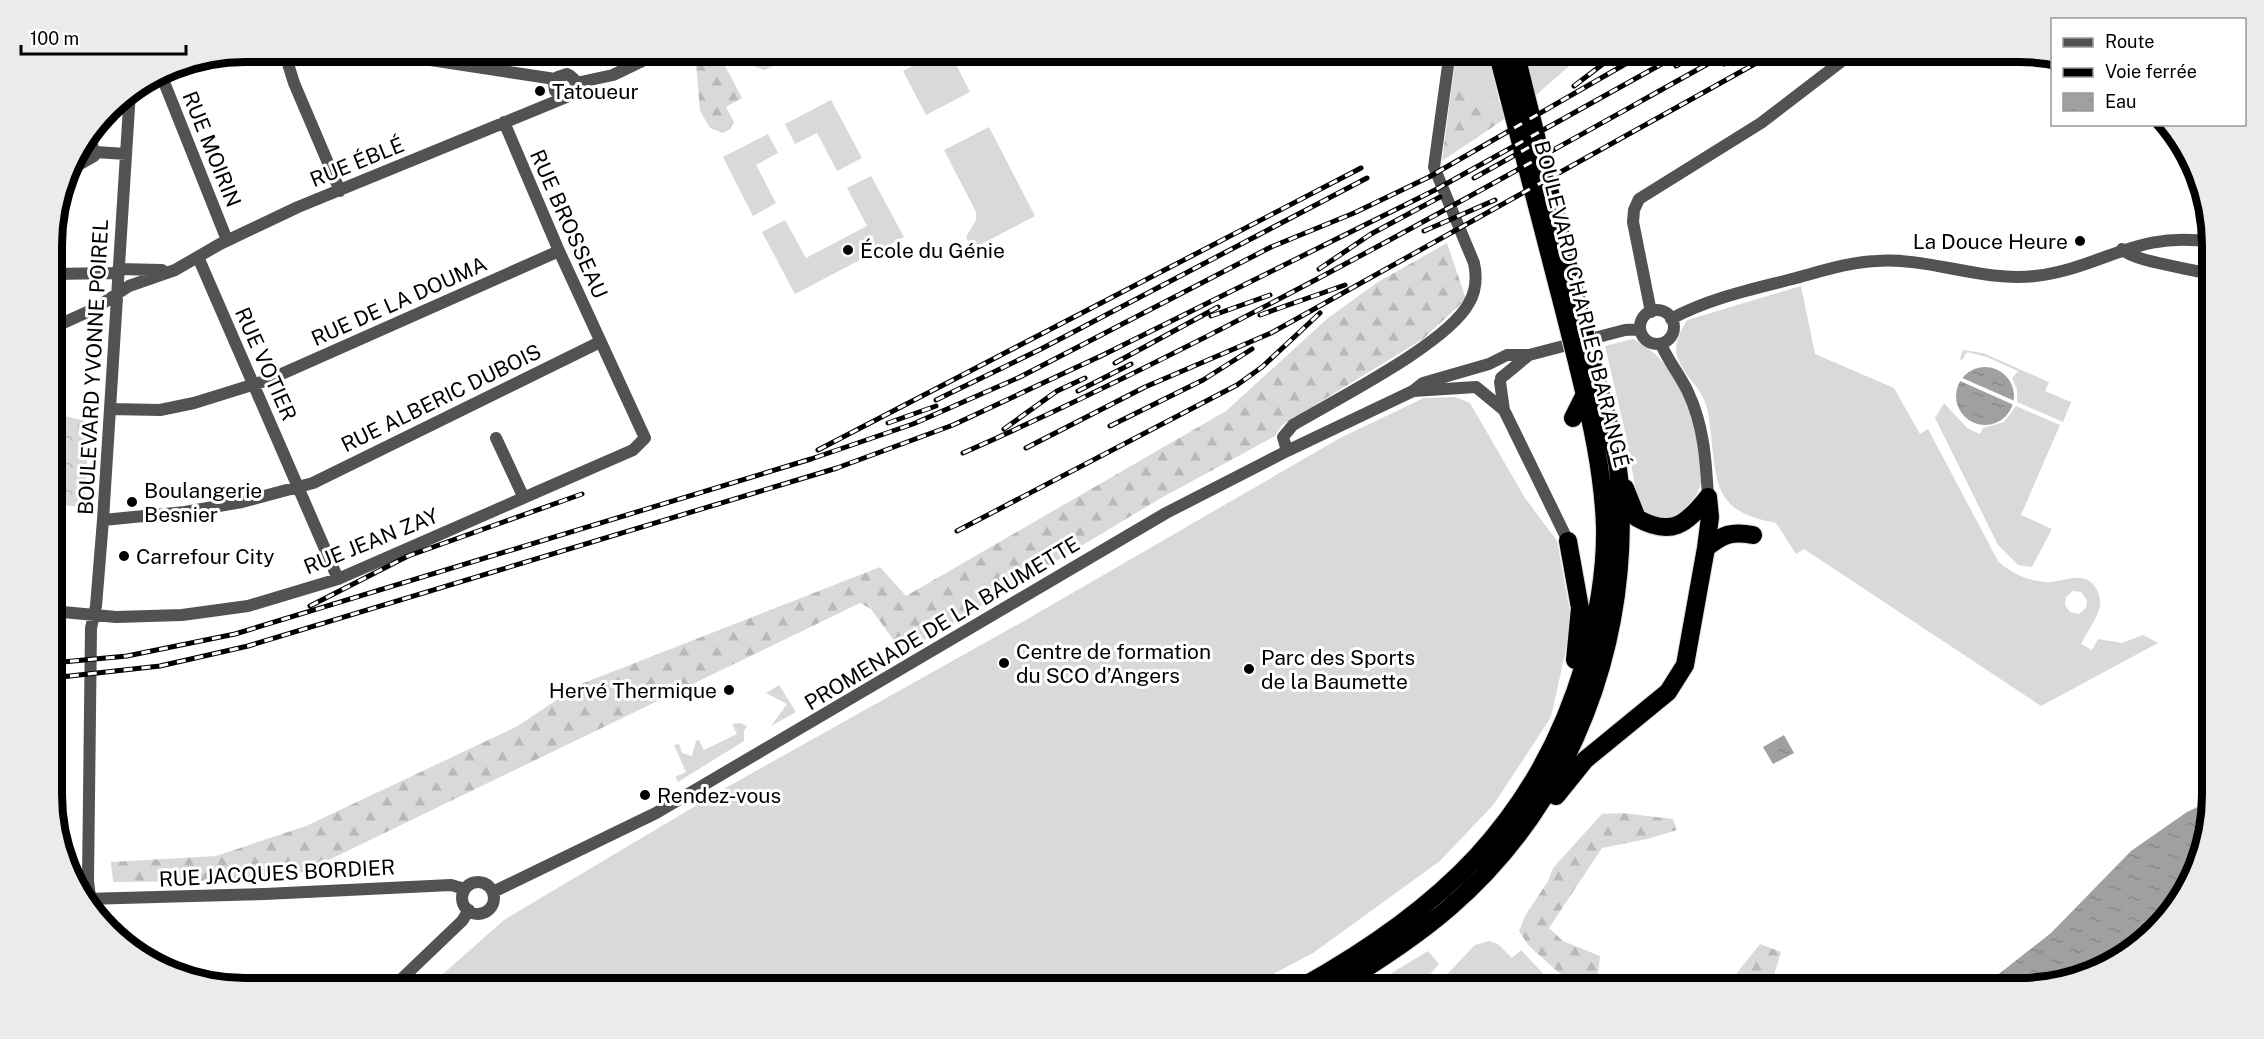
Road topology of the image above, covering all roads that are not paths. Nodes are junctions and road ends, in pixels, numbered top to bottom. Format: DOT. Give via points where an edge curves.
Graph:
graph roads {
  1 [pos="287,62"];
  2 [pos="441,62"];
  3 [pos="640,62"];
  4 [pos="1448,62"];
  5 [pos="1500,62"];
  6 [pos="1517,62"];
  7 [pos="1841,62"];
  8 [pos="555,80"];
  9 [pos="163,81"];
  10 [pos="576,83"];
  11 [pos="564,96"];
  12 [pos="129,103"];
  13 [pos="504,122"];
  14 [pos="91,144"];
  15 [pos="95,152"];
  16 [pos="126,154"];
  17 [pos="80,165"];
  18 [pos="340,191"];
  19 [pos="227,240"];
  20 [pos="2202,241"];
  21 [pos="2145,243"];
  22 [pos="2122,249"];
  23 [pos="559,251"];
  24 [pos="198,257"];
  25 [pos="2151,261"];
  26 [pos="118,271"];
  27 [pos="170,271"];
  28 [pos="2202,273"];
  29 [pos="62,274"];
  30 [pos="116,295"];
  31 [pos="1651,312"];
  32 [pos="1573,316"];
  33 [pos="1671,319"];
  34 [pos="62,323"];
  35 [pos="1640,329"];
  36 [pos="600,342"];
  37 [pos="1661,344"];
  38 [pos="1529,355"];
  39 [pos="1490,364"];
  40 [pos="1585,364"];
  41 [pos="1476,368"];
  42 [pos="1501,380"];
  43 [pos="254,385"];
  44 [pos="1480,389"];
  45 [pos="1413,391"];
  46 [pos="1585,394"];
  47 [pos="110,409"];
  48 [pos="1504,410"];
  49 [pos="1573,418"];
  50 [pos="496,438"];
  51 [pos="645,438"];
  52 [pos="1287,451"];
  53 [pos="1618,475"];
  54 [pos="299,487"];
  55 [pos="524,496"];
  56 [pos="1708,497"];
  57 [pos="103,520"];
  58 [pos="1753,535"];
  59 [pos="1568,540"];
  60 [pos="1706,548"];
  61 [pos="338,579"];
  62 [pos="62,612"];
  63 [pos="94,613"];
  64 [pos="1576,692"];
  65 [pos="1539,806"];
  66 [pos="87,888"];
  67 [pos="465,889"];
  68 [pos="493,892"];
  69 [pos="94,899"];
  70 [pos="469,910"];
  71 [pos="1318,977"];
  72 [pos="1351,977"];
  73 [pos="403,978"];
  1 -- 18 [label="street"];
  2 -- 8 [label="street"];
  3 -- 10 [label="street" via="613,75"];
  4 -- 52 [label="street" via="1434,167 1474,263 1473,296 1463,312 1437,337 1293,425 1282,437"];
  5 -- 32 [label="highway, BOULEVARD CHARLES BARANGÉ"];
  6 -- 32 [label="highway, BOULEVARD CHARLES BARANGÉ"];
  7 -- 31 [label="street" via="1761,123 1639,200 1633,222"];
  8 -- 10 [label="street" via="567,75"];
  8 -- 11 [label="street" via="555,90"];
  9 -- 19 [label="street, RUE MOIRIN"];
  10 -- 11 [label="street" via="573,92"];
  11 -- 13 [label="street, RUE ÉBLÉ"];
  12 -- 16 [label="street, BOULEVARD YVONNE POIREL"];
  13 -- 18 [label="street, RUE ÉBLÉ"];
  13 -- 23 [label="street, RUE BROSSEAU"];
  14 -- 15 [label="street"];
  15 -- 16 [label="street"];
  15 -- 17 [label="street" via="92,159"];
  16 -- 26 [label="street, BOULEVARD YVONNE POIREL"];
  18 -- 19 [label="street, RUE ÉBLÉ"];
  19 -- 24 [label="street, RUE ÉBLÉ"];
  20 -- 21 [label="street" via="2171,238"];
  21 -- 22 [label="street"];
  21 -- 25 [label="street"];
  22 -- 25 [label="street" via="2126,254"];
  22 -- 33 [label="street" via="2051,273 2017,277 1877,261 1746,291"];
  23 -- 36 [label="street, RUE BROSSEAU"];
  23 -- 43 [label="street, RUE DE LA DOUMA"];
  24 -- 27 [label="street, RUE ÉBLÉ"];
  24 -- 43 [label="street, RUE VOTIER"];
  25 -- 28 [label="street"];
  26 -- 27 [label="street, RUE ÉBLÉ"];
  26 -- 29 [label="street, RUE ÉBLÉ"];
  26 -- 30 [label="street, BOULEVARD YVONNE POIREL"];
  27 -- 30 [label="street, RUE ÉBLÉ"];
  30 -- 34 [label="street, RUE ÉBLÉ"];
  30 -- 47 [label="street, BOULEVARD YVONNE POIREL"];
  31 -- 33 [label="street" via="1662,312"];
  31 -- 35 [label="street" via="1642,318"];
  32 -- 40 [label="highway, BOULEVARD CHARLES BARANGÉ, bridge"];
  33 -- 37 [label="street" via="1672,334"];
  35 -- 37 [label="street" via="1649,343"];
  35 -- 38 [label="street, PROMENADE DE LA BAUMETTE"];
  36 -- 51 [label="street, RUE BROSSEAU"];
  36 -- 54 [label="street, RUE ALBERIC DUBOIS"];
  37 -- 56 [label="street" via="1698,419 1706,452"];
  38 -- 39 [label="street, PROMENADE DE LA BAUMETTE" via="1507,355"];
  38 -- 42 [label="street, PROMENADE DE LA BAUMETTE"];
  39 -- 41 [label="street, PROMENADE DE LA BAUMETTE"];
  39 -- 42 [label="street" via="1498,369"];
  40 -- 46 [label="highway, BOULEVARD CHARLES BARANGÉ"];
  40 -- 53 [label="highway, BOULEVARD CHARLES BARANGÉ"];
  41 -- 44 [label="street" via="1473,379"];
  41 -- 45 [label="street, PROMENADE DE LA BAUMETTE" via="1423,383"];
  42 -- 44 [label="street, PROMENADE DE LA BAUMETTE" via="1496,389"];
  42 -- 48 [label="street"];
  43 -- 47 [label="street, RUE DE LA DOUMA" via="160,410"];
  43 -- 54 [label="street, RUE VOTIER"];
  44 -- 45 [label="street, PROMENADE DE LA BAUMETTE"];
  44 -- 48 [label="street"];
  45 -- 52 [label="street, PROMENADE DE LA BAUMETTE"];
  46 -- 49 [label="highway"];
  46 -- 64 [label="highway, BOULEVARD CHARLES BARANGÉ" via="1602,485 1605,529 1600,591"];
  47 -- 57 [label="street, BOULEVARD YVONNE POIREL"];
  48 -- 59 [label="street"];
  50 -- 55 [label="street"];
  51 -- 55 [label="street, RUE JEAN ZAY" via="633,450"];
  52 -- 68 [label="street, PROMENADE DE LA BAUMETTE" via="1166,513 656,813"];
  53 -- 56 [label="highway" via="1637,518 1662,529 1684,523"];
  53 -- 65 [label="highway, BOULEVARD CHARLES BARANGÉ" via="1621,550 1609,640 1581,726"];
  54 -- 57 [label="street, RUE ALBERIC DUBOIS" via="185,512"];
  54 -- 61 [label="street, RUE VOTIER"];
  55 -- 61 [label="street, RUE JEAN ZAY"];
  56 -- 60 [label="highway"];
  57 -- 63 [label="street, BOULEVARD YVONNE POIREL"];
  58 -- 60 [label="highway" via="1734,531"];
  59 -- 64 [label="highway" via="1580,608 1574,667"];
  60 -- 65 [label="highway" via="1685,665 1668,692 1585,760 1553,799"];
  61 -- 63 [label="street, RUE JEAN ZAY" via="248,606 210,612 116,617"];
  62 -- 63 [label="street, RUE JEAN ZAY"];
  63 -- 66 [label="street, BOULEVARD YVONNE POIREL"];
  64 -- 71 [label="highway, BOULEVARD CHARLES BARANGÉ" via="1562,728 1522,801 1464,870 1373,945"];
  65 -- 72 [label="highway, BOULEVARD CHARLES BARANGÉ" via="1504,851 1450,907"];
  67 -- 68 [label="street" via="480,882"];
  67 -- 69 [label="street, RUE JACQUES BORDIER" via="451,885"];
  67 -- 70 [label="street" via="463,900"];
  68 -- 70 [label="street" via="494,901 489,909 481,914"];
  70 -- 73 [label="street"];
}
